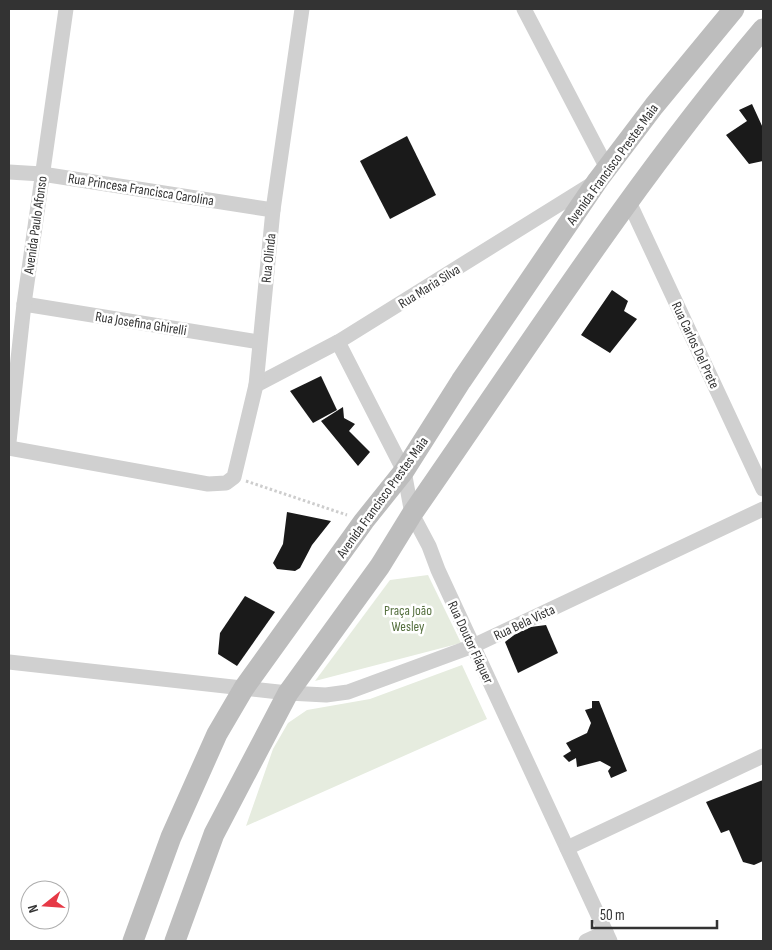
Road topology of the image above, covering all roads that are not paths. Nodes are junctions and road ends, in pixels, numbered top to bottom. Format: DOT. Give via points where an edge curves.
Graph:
graph roads {
  1 [pos="66,9"];
  2 [pos="302,9"];
  3 [pos="524,9"];
  4 [pos="734,9"];
  5 [pos="763,29"];
  6 [pos="9,172"];
  7 [pos="42,174"];
  8 [pos="602,174"];
  9 [pos="629,202"];
  10 [pos="273,210"];
  11 [pos="24,304"];
  12 [pos="259,342"];
  13 [pos="338,342"];
  14 [pos="256,385"];
  15 [pos="9,442"];
  16 [pos="9,448"];
  17 [pos="404,471"];
  18 [pos="763,489"];
  19 [pos="763,509"];
  20 [pos="412,514"];
  21 [pos="473,646"];
  22 [pos="9,662"];
  23 [pos="244,688"];
  24 [pos="288,693"];
  25 [pos="763,756"];
  26 [pos="567,848"];
  27 [pos="608,937"];
  28 [pos="134,941"];
  29 [pos="175,941"];
  30 [pos="586,941"];
  1 -- 7 [label="street, Avenida Paulo Afonso"];
  2 -- 10 [label="street, Rua Olinda"];
  3 -- 8 [label="street"];
  4 -- 8 [label="main road, Avenida Francisco Prestes Maia"];
  5 -- 9 [label="main road" via="723,76"];
  6 -- 7 [label="street, Rua Princesa Francisca Carolina"];
  7 -- 10 [label="street, Rua Princesa Francisca Carolina"];
  7 -- 11 [label="street, Avenida Paulo Afonso"];
  8 -- 13 [label="street, Rua Maria Silva"];
  8 -- 17 [label="main road, Avenida Francisco Prestes Maia"];
  9 -- 18 [label="street, Rua Carlos Del Prete"];
  9 -- 20 [label="main road"];
  10 -- 12 [label="street, Rua Olinda"];
  11 -- 12 [label="street, Rua Josefina Ghirelli"];
  11 -- 15 [label="street, Avenida Paulo Afonso"];
  12 -- 14 [label="street, Rua Olinda"];
  13 -- 14 [label="street, Rua Maria Silva"];
  13 -- 17 [label="street, Rua Doutor Fláquer"];
  14 -- 16 [label="street, Rua Olinda" via="234,477 226,483 208,484"];
  17 -- 20 [label="street, Rua Doutor Fláquer"];
  17 -- 23 [label="main road, Avenida Francisco Prestes Maia" via="364,521"];
  19 -- 21 [label="street, Rua Bela Vista"];
  20 -- 21 [label="street, Rua Doutor Fláquer"];
  20 -- 24 [label="main road" via="380,566"];
  21 -- 24 [label="street, Rua Bela Vista" via="348,692 326,695"];
  21 -- 26 [label="street, Rua Doutor Fláquer"];
  22 -- 23 [label="street, Rua Bela Vista"];
  23 -- 24 [label="street, Rua Bela Vista"];
  23 -- 28 [label="main road, Avenida Francisco Prestes Maia" via="217,734 171,837"];
  24 -- 29 [label="main road" via="214,834"];
  25 -- 26 [label="street"];
  26 -- 27 [label="street, Rua Doutor Fláquer"];
  27 -- 30 [label="street"];
}
